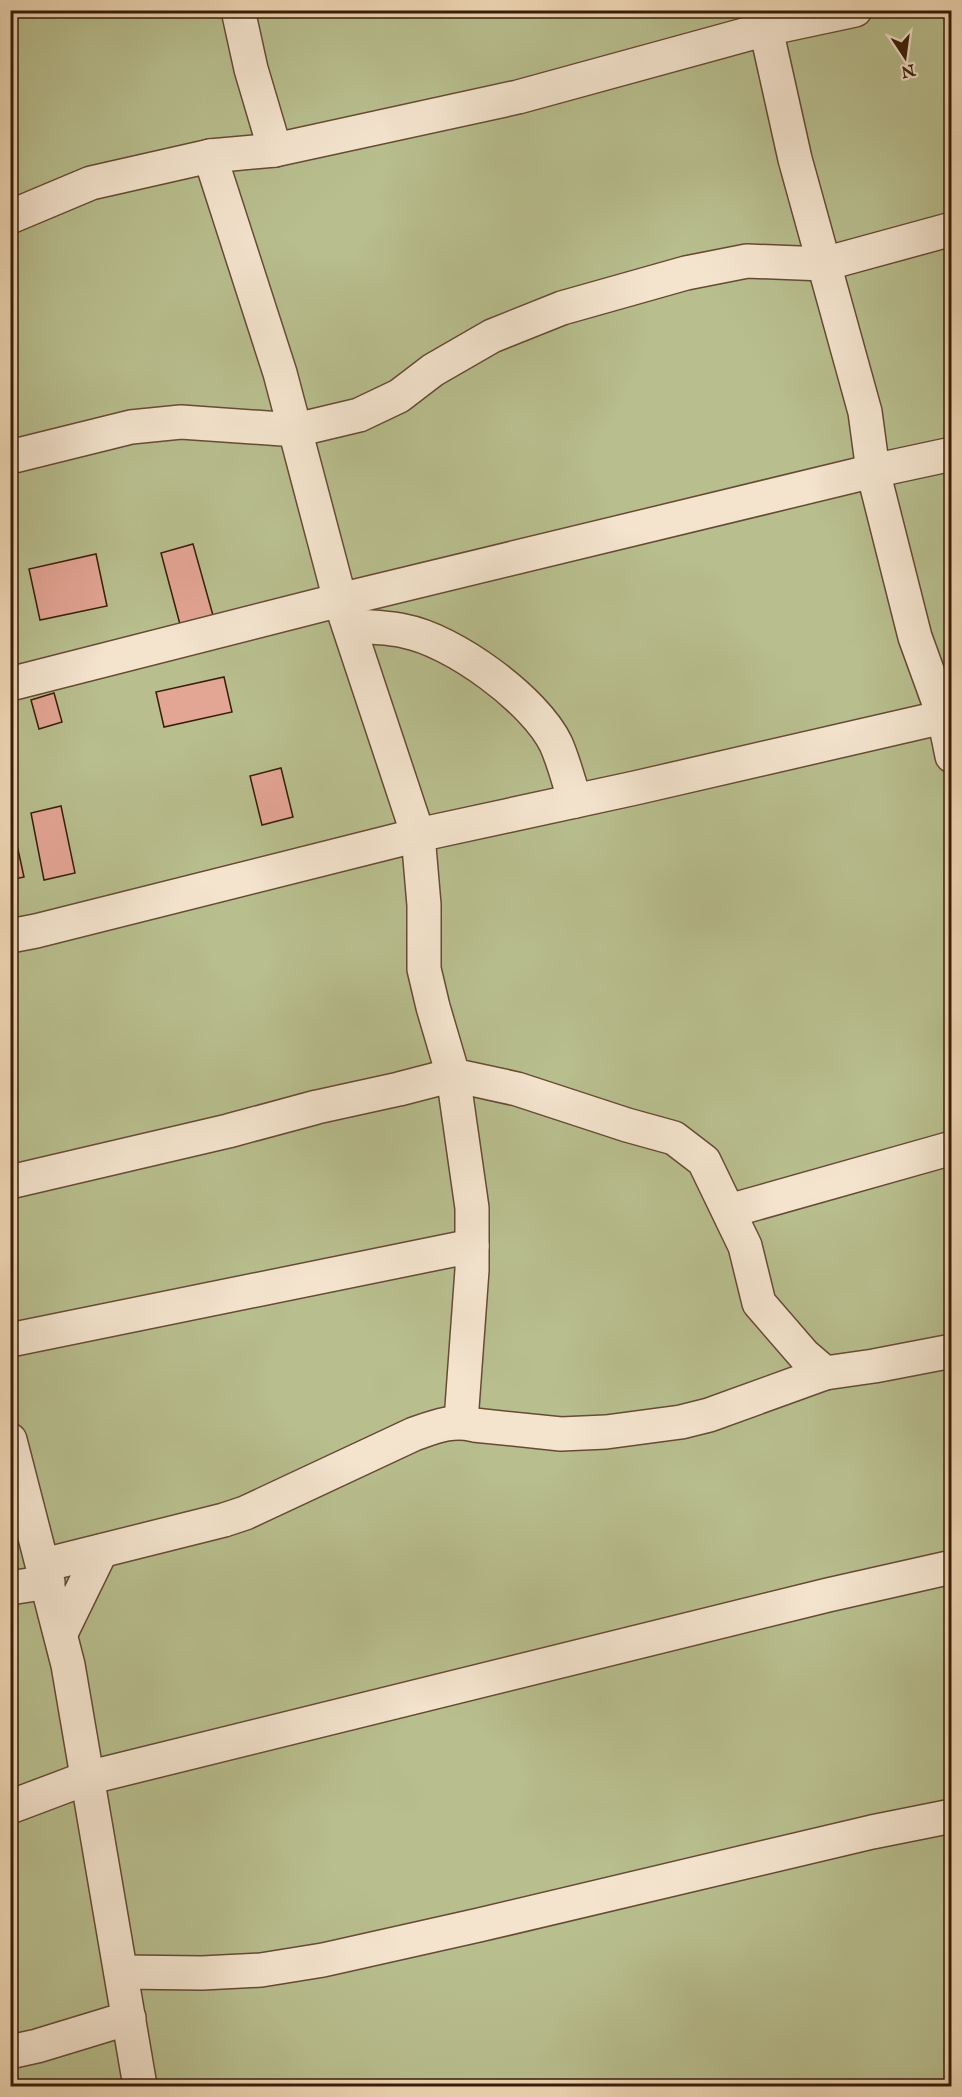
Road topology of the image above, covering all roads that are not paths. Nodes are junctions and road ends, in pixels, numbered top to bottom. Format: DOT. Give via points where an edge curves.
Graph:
graph roads {
  1 [pos="238,10"];
  2 [pos="855,10"];
  3 [pos="766,29"];
  4 [pos="275,150"];
  5 [pos="210,156"];
  6 [pos="10,217"];
  7 [pos="951,229"];
  8 [pos="824,264"];
  9 [pos="296,430"];
  10 [pos="951,454"];
  11 [pos="10,457"];
  12 [pos="873,471"];
  13 [pos="345,613"];
  14 [pos="10,684"];
  15 [pos="948,716"];
  16 [pos="951,756"];
  17 [pos="576,801"];
  18 [pos="418,835"];
  19 [pos="10,936"];
  20 [pos="453,1075"];
  21 [pos="951,1148"];
  22 [pos="10,1182"];
  23 [pos="729,1211"];
  24 [pos="472,1246"];
  25 [pos="10,1340"];
  26 [pos="951,1351"];
  27 [pos="825,1373"];
  28 [pos="461,1421"];
  29 [pos="10,1440"];
  30 [pos="101,1551"];
  31 [pos="951,1567"];
  32 [pos="46,1573"];
  33 [pos="10,1588"];
  34 [pos="61,1633"];
  35 [pos="87,1778"];
  36 [pos="10,1807"];
  37 [pos="951,1816"];
  38 [pos="121,1972"];
  39 [pos="129,2018"];
  40 [pos="10,2052"];
  41 [pos="140,2086"];
  1 -- 4 [label="street"];
  2 -- 3 [label="street"];
  3 -- 4 [label="street" via="518,97"];
  3 -- 8 [label="street"];
  4 -- 5 [label="street"];
  5 -- 6 [label="street" via="91,183"];
  5 -- 9 [label="street"];
  7 -- 8 [label="street"];
  8 -- 9 [label="street" via="747,261 686,273 562,308 492,336 399,396 359,415"];
  8 -- 12 [label="street" via="865,412"];
  9 -- 11 [label="street" via="181,422 131,427"];
  9 -- 13 [label="street"];
  10 -- 12 [label="street"];
  12 -- 13 [label="street"];
  12 -- 15 [label="street" via="915,637"];
  13 -- 14 [label="street"];
  13 -- 17 [label="street" via="440,643 511,691 540,719 556,744"];
  13 -- 18 [label="street"];
  15 -- 16 [label="street"];
  15 -- 17 [label="street"];
  17 -- 18 [label="street"];
  18 -- 19 [label="street"];
  18 -- 20 [label="street" via="424,969"];
  20 -- 22 [label="street"];
  20 -- 23 [label="street" via="517,1089 674,1138 704,1161"];
  20 -- 24 [label="street" via="472,1208"];
  21 -- 23 [label="street"];
  23 -- 27 [label="street" via="745,1245 759,1303"];
  24 -- 25 [label="street"];
  24 -- 28 [label="street"];
  26 -- 27 [label="street"];
  27 -- 28 [label="street" via="709,1415 606,1432 561,1434"];
  28 -- 30 [label="street" via="414,1434 245,1513"];
  29 -- 32 [label="street"];
  30 -- 32 [label="street"];
  30 -- 34 [label="street"];
  31 -- 35 [label="street"];
  32 -- 33 [label="street"];
  32 -- 34 [label="street"];
  34 -- 35 [label="street"];
  35 -- 36 [label="street"];
  35 -- 38 [label="street"];
  37 -- 38 [label="street" via="323,1960 261,1970"];
  38 -- 39 [label="street"];
  39 -- 40 [label="street"];
  39 -- 41 [label="street"];
}
